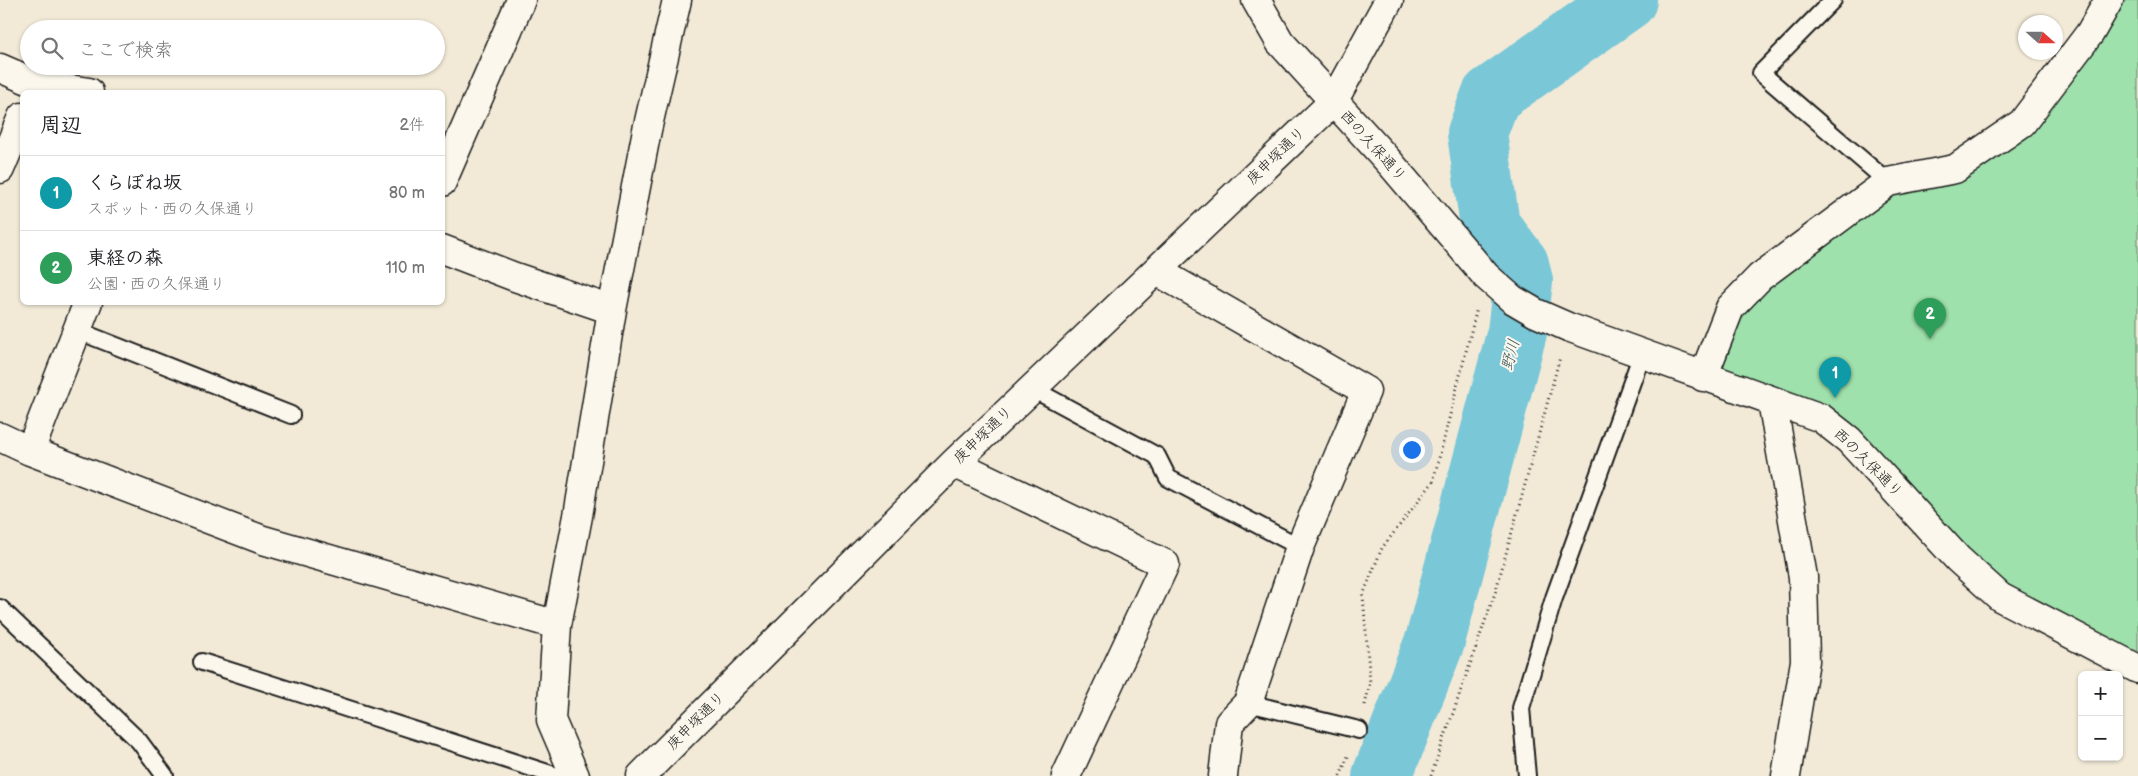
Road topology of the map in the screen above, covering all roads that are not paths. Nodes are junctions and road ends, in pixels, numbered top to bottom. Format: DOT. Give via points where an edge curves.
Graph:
graph roads {
  1 [pos="521,0"];
  2 [pos="677,0"];
  3 [pos="1256,0"];
  4 [pos="1389,0"];
  5 [pos="1833,0"];
  6 [pos="2109,0"];
  7 [pos="0,68"];
  8 [pos="35,88"];
  9 [pos="62,90"];
  10 [pos="1333,102"];
  11 [pos="20,122"];
  12 [pos="0,169"];
  13 [pos="445,175"];
  14 [pos="1888,182"];
  15 [pos="445,250"];
  16 [pos="1157,271"];
  17 [pos="87,305"];
  18 [pos="612,310"];
  19 [pos="76,330"];
  20 [pos="1642,354"];
  21 [pos="1703,377"];
  22 [pos="1032,388"];
  23 [pos="1772,401"];
  24 [pos="291,415"];
  25 [pos="0,437"];
  26 [pos="30,451"];
  27 [pos="954,463"];
  28 [pos="1300,547"];
  29 [pos="0,608"];
  30 [pos="556,625"];
  31 [pos="202,662"];
  32 [pos="2138,669"];
  33 [pos="1248,703"];
  34 [pos="1359,730"];
  35 [pos="165,776"];
  36 [pos="557,776"];
  37 [pos="575,776"];
  38 [pos="641,776"];
  39 [pos="1066,776"];
  40 [pos="1223,776"];
  41 [pos="1527,776"];
  42 [pos="1786,776"];
  1 -- 13 [label="street"];
  2 -- 18 [label="street" via="647,130"];
  3 -- 10 [label="street, 西の久保通り" via="1280,42"];
  4 -- 10 [label="street, 庚申塚通り"];
  5 -- 14 [label="lane" via="1761,73"];
  6 -- 14 [label="street" via="2090,33 2022,123 1955,169"];
  7 -- 8 [label="street"];
  8 -- 9 [label="street"];
  10 -- 16 [label="street, 庚申塚通り"];
  10 -- 20 [label="street, 西の久保通り" via="1491,281 1512,299 1563,326"];
  11 -- 12 [label="street"];
  14 -- 21 [label="street" via="1760,277 1730,308"];
  15 -- 18 [label="street" via="515,278"];
  16 -- 22 [label="street, 庚申塚通り"];
  16 -- 28 [label="street" via="1366,391"];
  17 -- 19 [label="street"];
  18 -- 30 [label="street" via="578,516"];
  19 -- 24 [label="lane"];
  19 -- 26 [label="street"];
  20 -- 21 [label="street, 西の久保通り"];
  20 -- 41 [label="lane" via="1554,598 1521,708"];
  21 -- 23 [label="street, 西の久保通り"];
  22 -- 27 [label="street, 庚申塚通り"];
  22 -- 28 [label="lane" via="1158,456 1168,478"];
  23 -- 32 [label="street, 西の久保通り" via="1822,418 1848,440 1958,559 2000,597"];
  23 -- 42 [label="street" via="1803,577 1805,661"];
  25 -- 26 [label="street"];
  26 -- 30 [label="street" via="263,540"];
  27 -- 38 [label="street, 庚申塚通り"];
  27 -- 39 [label="street" via="1165,564"];
  28 -- 33 [label="street"];
  29 -- 35 [label="lane" via="138,740"];
  30 -- 37 [label="street" via="551,720"];
  31 -- 36 [label="lane"];
  33 -- 34 [label="lane"];
  33 -- 40 [label="street" via="1229,723"];
}
